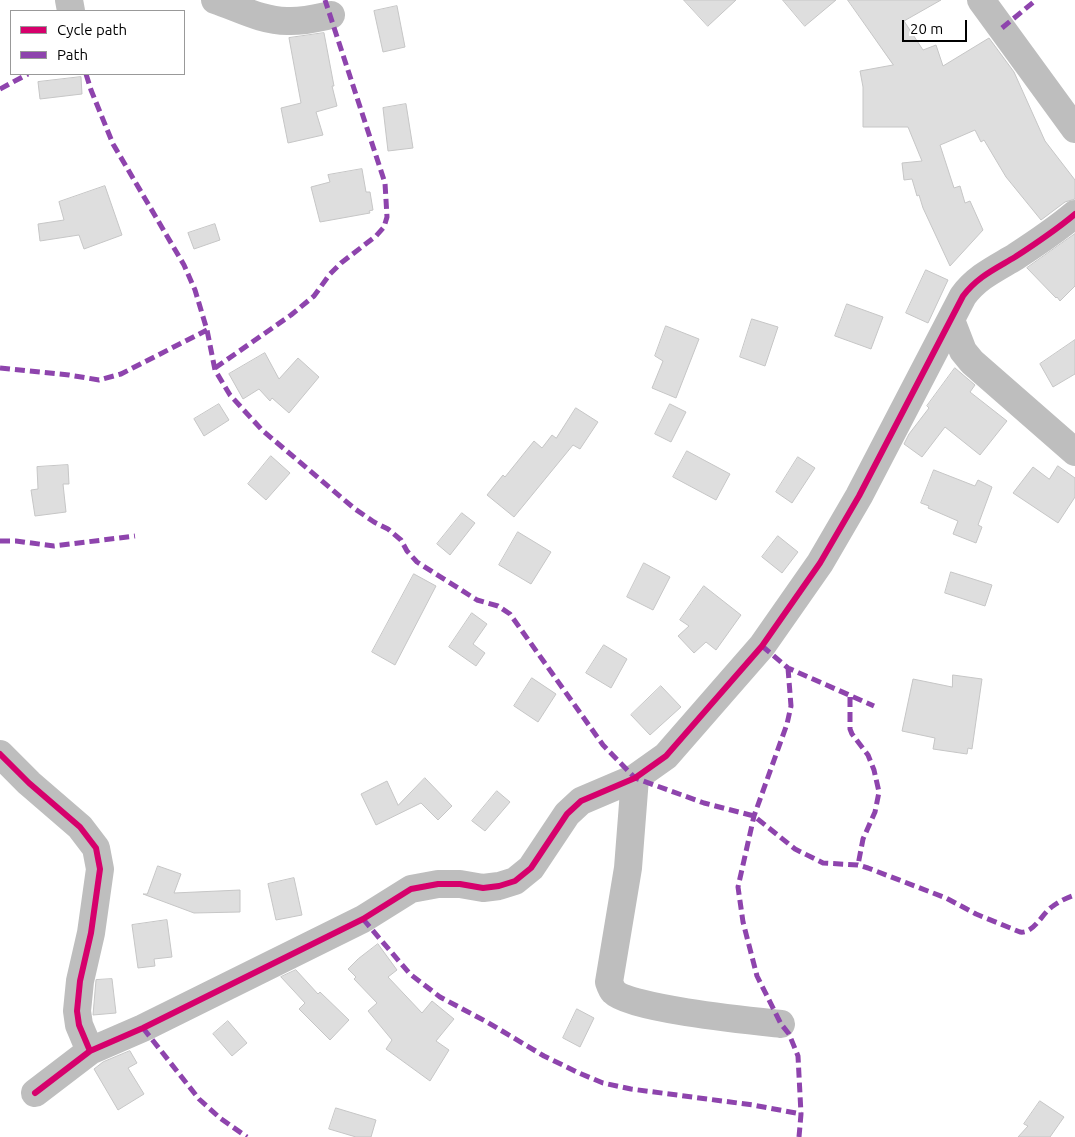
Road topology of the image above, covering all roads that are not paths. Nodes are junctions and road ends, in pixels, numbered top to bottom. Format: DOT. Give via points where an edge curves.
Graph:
graph roads {
  1 [pos="215,0"];
  2 [pos="981,0"];
  3 [pos="331,16"];
  4 [pos="1075,129"];
  5 [pos="1075,214"];
  6 [pos="951,320"];
  7 [pos="1075,452"];
  8 [pos="0,754"];
  9 [pos="635,778"];
  10 [pos="781,1024"];
  11 [pos="90,1051"];
  12 [pos="35,1092"];
  1 -- 3 [label="street" via="277,21"];
  2 -- 4 [label="street"];
  5 -- 6 [label="street" via="971,285"];
  6 -- 7 [label="street" via="963,351 972,362"];
  6 -- 9 [label="street" via="859,496 820,562 762,646 666,756"];
  8 -- 11 [label="street" via="80,827 96,848 100,869 77,1011"];
  9 -- 10 [label="street" via="628,868 609,982 615,993 638,1003"];
  9 -- 11 [label="street" via="581,801 567,814 531,868 515,881 483,888 438,884 411,889 363,919"];
  11 -- 12 [label="street"];
}
